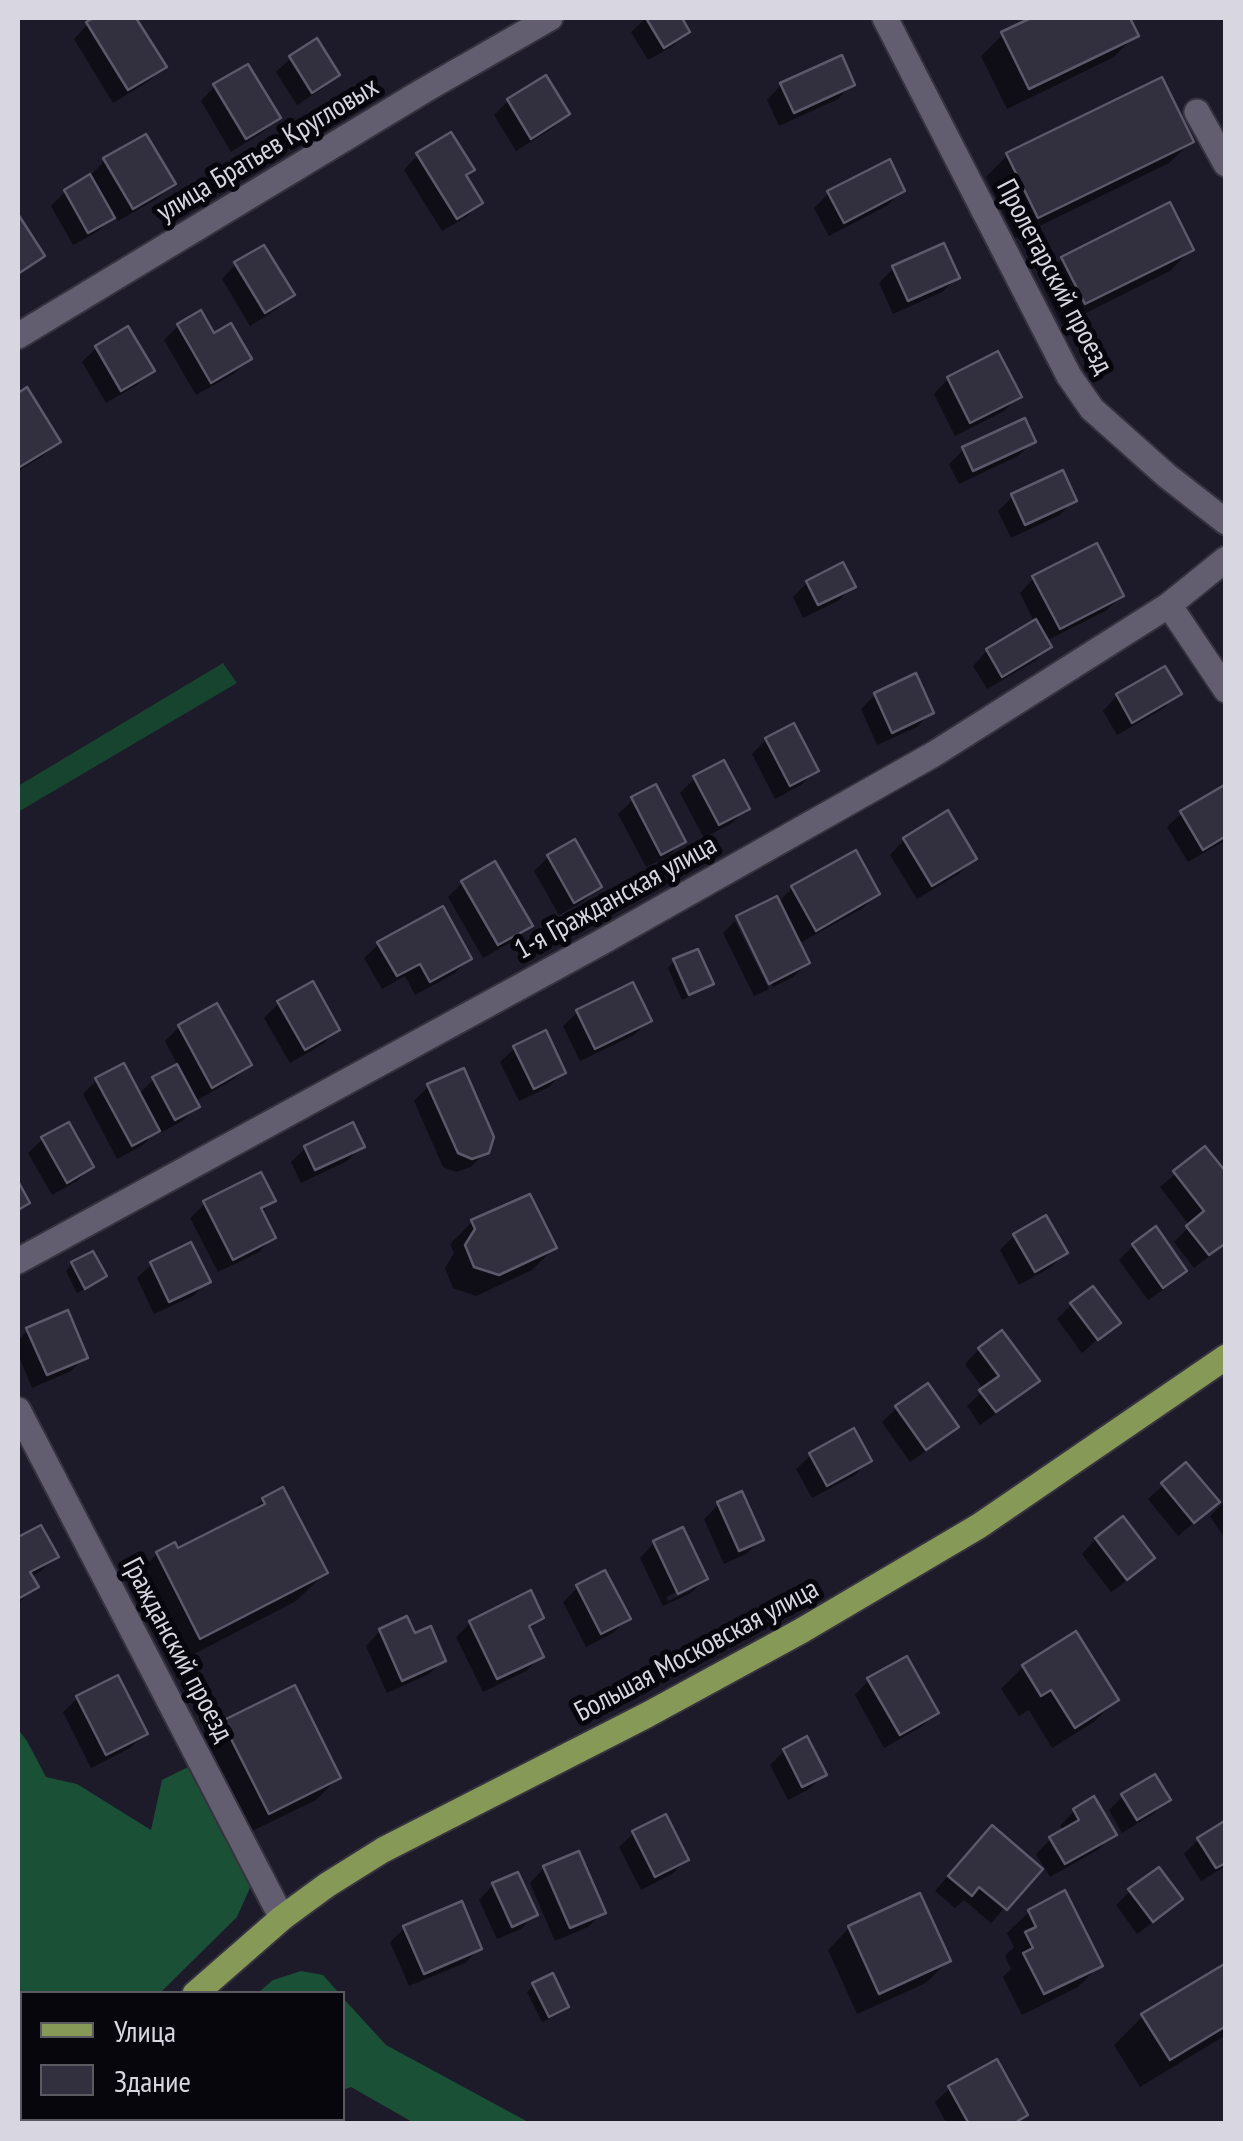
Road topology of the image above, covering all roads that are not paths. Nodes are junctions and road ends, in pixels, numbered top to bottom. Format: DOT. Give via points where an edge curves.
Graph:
graph roads {
  1 [pos="550,18"];
  2 [pos="885,18"];
  3 [pos="1197,112"];
  4 [pos="1226,164"];
  5 [pos="18,336"];
  6 [pos="1226,522"];
  7 [pos="1226,559"];
  8 [pos="1169,605"];
  9 [pos="1226,690"];
  10 [pos="18,1261"];
  11 [pos="1226,1357"];
  12 [pos="18,1410"];
  13 [pos="282,1918"];
  14 [pos="199,1991"];
  1 -- 5 [label="street, улица Братьев Кругловых"];
  2 -- 6 [label="street, Пролетарский проезд" via="1069,376 1092,409"];
  3 -- 4 [label="street"];
  7 -- 8 [label="street, 1-я Гражданская улица"];
  8 -- 9 [label="street"];
  8 -- 10 [label="street, 1-я Гражданская улица" via="934,754"];
  11 -- 13 [label="main road, Большая Московская улица" via="963,1535 647,1715 383,1850"];
  12 -- 13 [label="street, Гражданский проезд"];
  13 -- 14 [label="main road, Большая Московская улица"];
}
